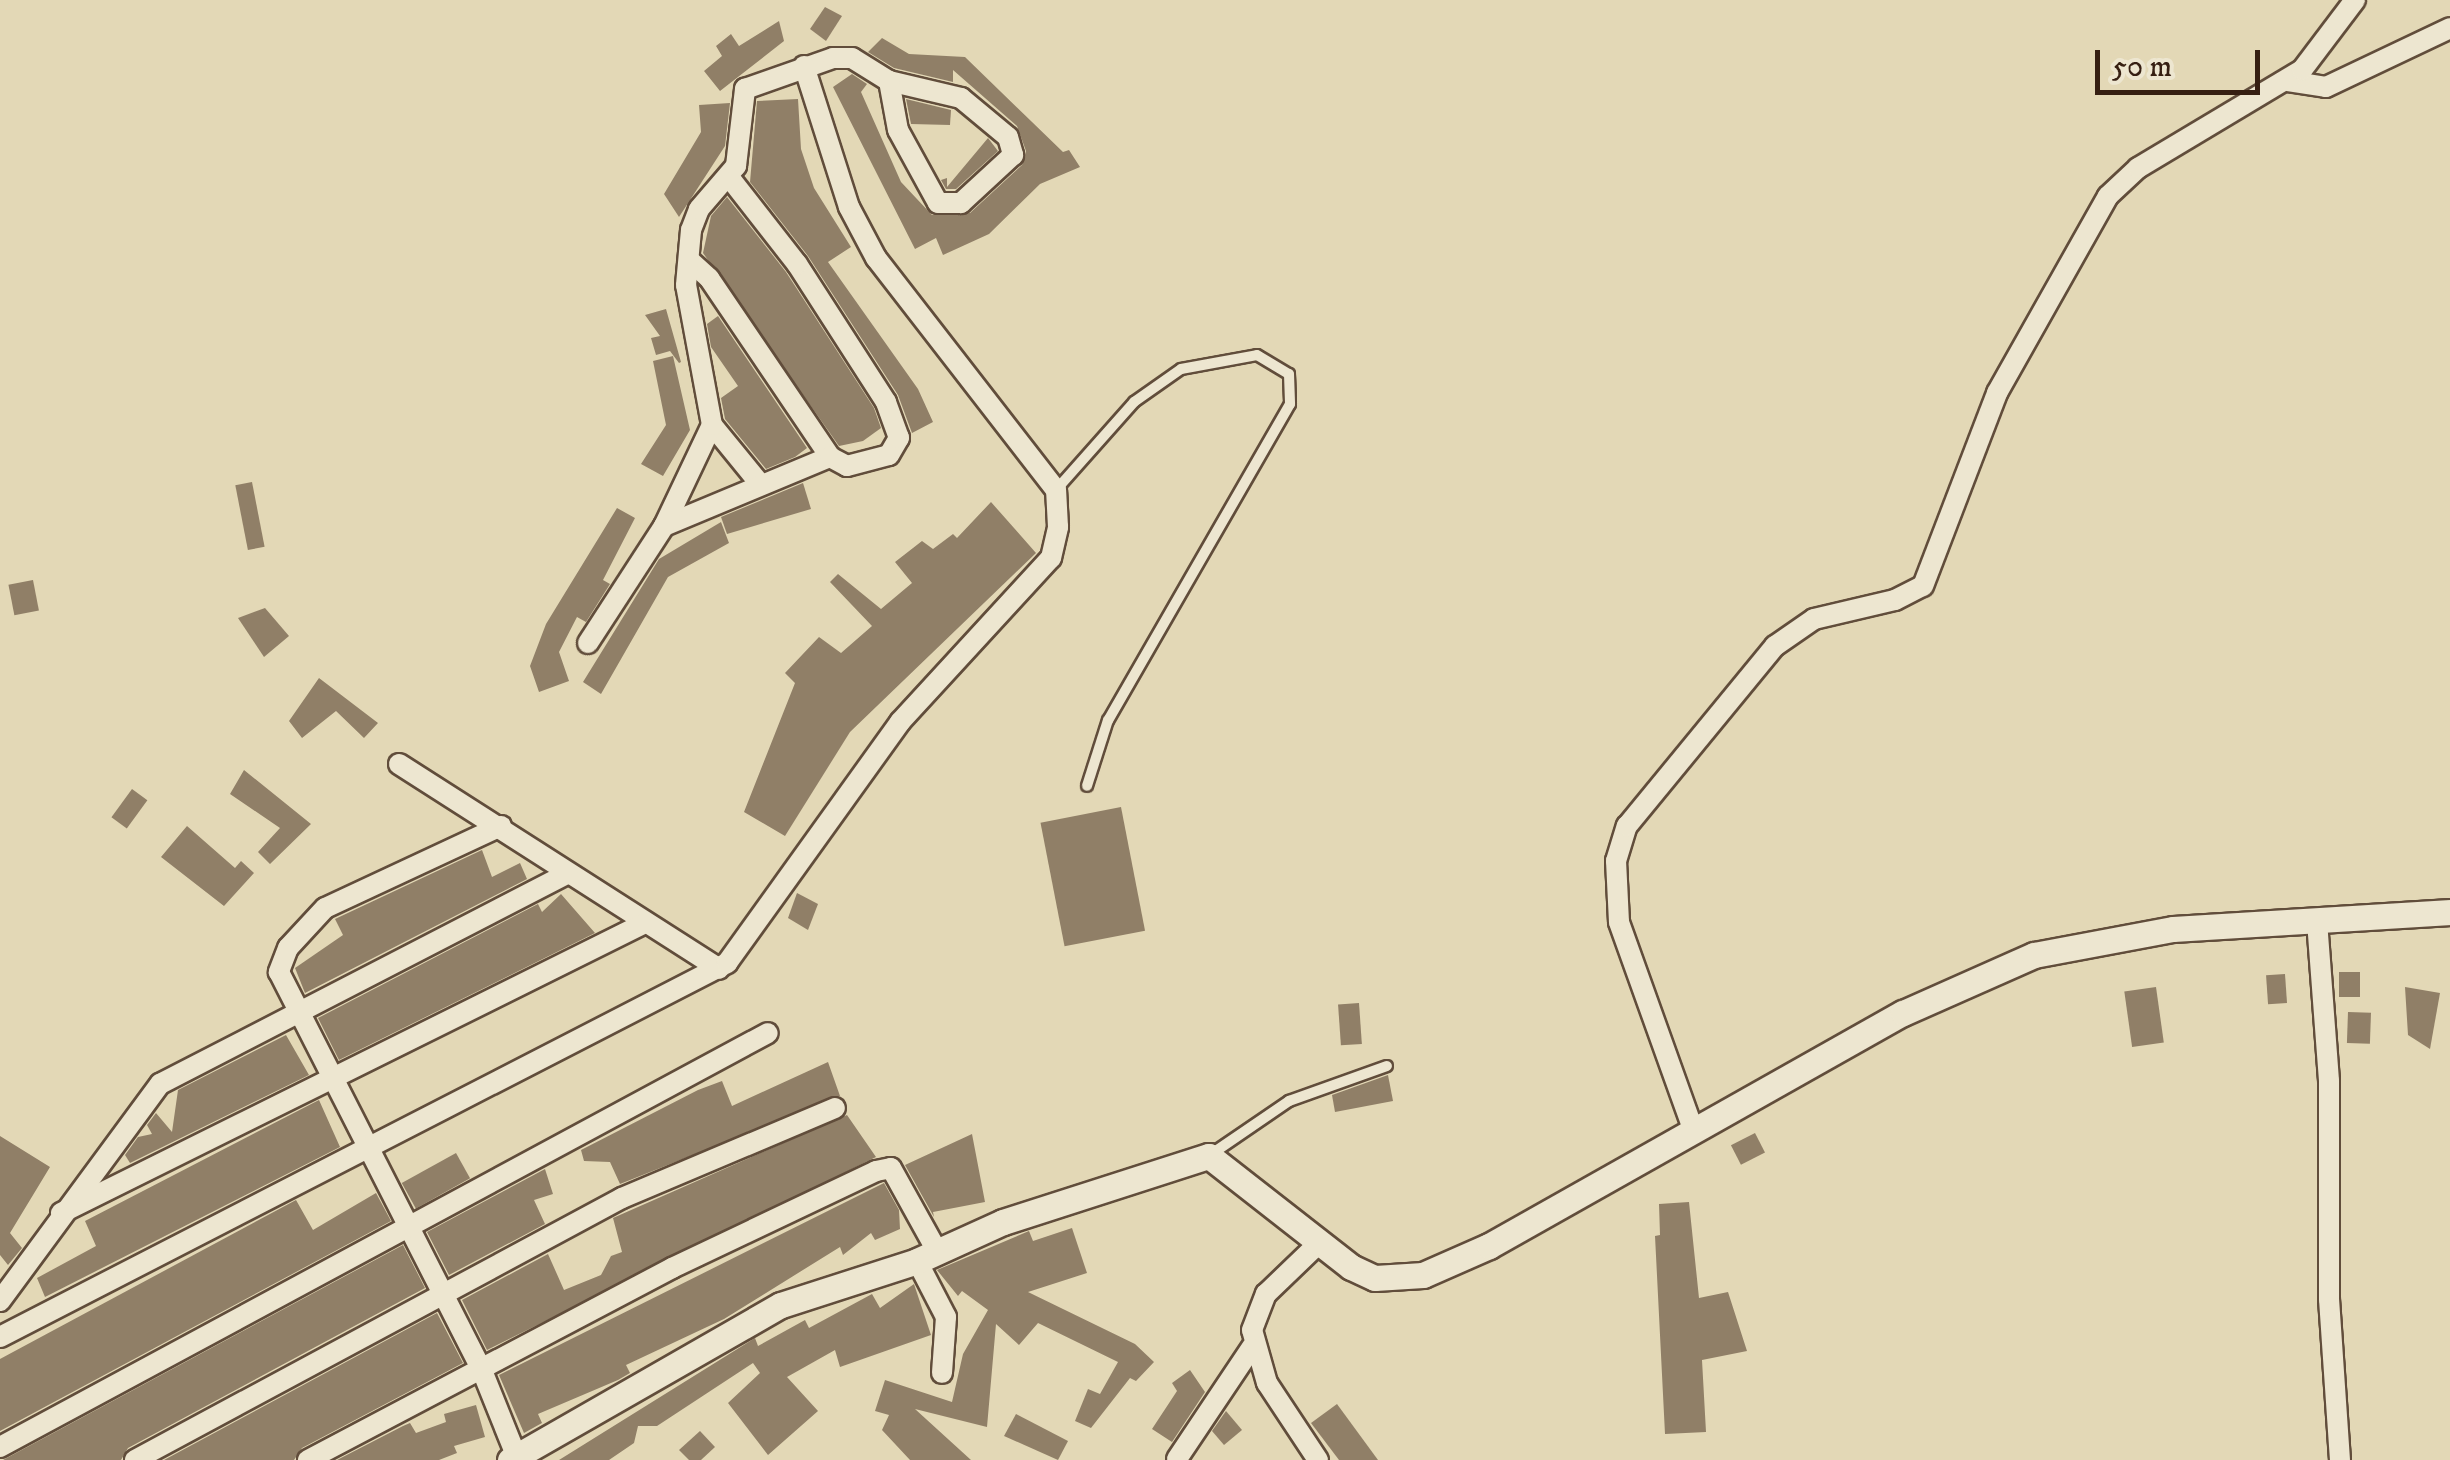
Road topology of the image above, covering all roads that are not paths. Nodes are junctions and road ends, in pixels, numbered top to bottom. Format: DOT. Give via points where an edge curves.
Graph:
graph roads {
  1 [pos="2354,0"];
  2 [pos="2450,28"];
  3 [pos="804,66"];
  4 [pos="2288,81"];
  5 [pos="888,82"];
  6 [pos="729,177"];
  7 [pos="689,260"];
  8 [pos="712,425"];
  9 [pos="830,458"];
  10 [pos="761,485"];
  11 [pos="1056,490"];
  12 [pos="664,526"];
  13 [pos="588,643"];
  14 [pos="399,764"];
  15 [pos="1087,786"];
  16 [pos="501,826"];
  17 [pos="568,873"];
  18 [pos="2450,912"];
  19 [pos="2317,921"];
  20 [pos="642,925"];
  21 [pos="719,969"];
  22 [pos="295,1010"];
  23 [pos="768,1032"];
  24 [pos="1386,1066"];
  25 [pos="330,1077"];
  26 [pos="835,1108"];
  27 [pos="1694,1129"];
  28 [pos="367,1148"];
  29 [pos="1209,1156"];
  30 [pos="58,1215"];
  31 [pos="407,1230"];
  32 [pos="1319,1244"];
  33 [pos="927,1256"];
  34 [pos="443,1296"];
  35 [pos="0,1301"];
  36 [pos="0,1337"];
  37 [pos="1252,1347"];
  38 [pos="482,1368"];
  39 [pos="942,1373"];
  40 [pos="0,1446"];
  41 [pos="514,1459"];
  42 [pos="1176,1459"];
  43 [pos="135,1460"];
  44 [pos="308,1460"];
  45 [pos="1318,1460"];
  46 [pos="2340,1460"];
  1 -- 4 [label="street" via="2325,46"];
  2 -- 4 [label="street" via="2326,87"];
  3 -- 5 [label="street" via="852,58"];
  3 -- 6 [label="street" via="745,89 740,155"];
  3 -- 11 [label="street" via="849,206 876,258"];
  4 -- 27 [label="street" via="2138,168 2108,196 1997,393 1923,586 1895,600 1814,619 1775,646 1628,826 1616,861 1619,922"];
  5 -- 5 [label="street" via="898,130 938,204 961,204 1008,163 1008,137 961,98"];
  6 -- 7 [label="street" via="694,219"];
  6 -- 9 [label="street" via="797,264 898,426 889,454 847,466"];
  7 -- 8 [label="street" via="686,285"];
  7 -- 9 [label="street" via="709,278"];
  8 -- 10 [label="street"];
  8 -- 12 [label="street"];
  9 -- 10 [label="street"];
  10 -- 12 [label="street"];
  11 -- 15 [label="lane" via="1134,402 1181,369 1257,355 1289,374 1290,404 1108,720"];
  11 -- 21 [label="street" via="1058,527 1044,569 900,722"];
  12 -- 13 [label="street"];
  14 -- 16 [label="street"];
  16 -- 17 [label="street"];
  16 -- 22 [label="street" via="344,896 312,918 280,963"];
  17 -- 20 [label="street"];
  17 -- 22 [label="street"];
  18 -- 19 [label="street"];
  19 -- 27 [label="street" via="2173,929 2034,956 1903,1013"];
  19 -- 46 [label="street" via="2329,1081 2329,1298"];
  20 -- 21 [label="street"];
  20 -- 25 [label="street"];
  21 -- 28 [label="street"];
  22 -- 25 [label="street"];
  22 -- 30 [label="street" via="151,1092"];
  23 -- 31 [label="street"];
  24 -- 29 [label="lane" via="1289,1101"];
  25 -- 28 [label="street"];
  25 -- 30 [label="street"];
  26 -- 34 [label="street" via="622,1198"];
  27 -- 32 [label="street" via="1489,1246 1423,1276 1375,1278"];
  28 -- 31 [label="street"];
  28 -- 36 [label="street"];
  29 -- 32 [label="street"];
  29 -- 33 [label="street" via="1003,1222"];
  30 -- 35 [label="street"];
  31 -- 34 [label="street"];
  31 -- 40 [label="street"];
  32 -- 37 [label="street" via="1266,1294"];
  33 -- 38 [label="street" via="891,1168 876,1171"];
  33 -- 39 [label="street" via="946,1317"];
  33 -- 41 [label="street" via="729,1330"];
  34 -- 38 [label="street"];
  34 -- 43 [label="street"];
  37 -- 42 [label="street"];
  37 -- 45 [label="street" via="1278,1404"];
  38 -- 41 [label="street"];
  38 -- 44 [label="street"];
}
